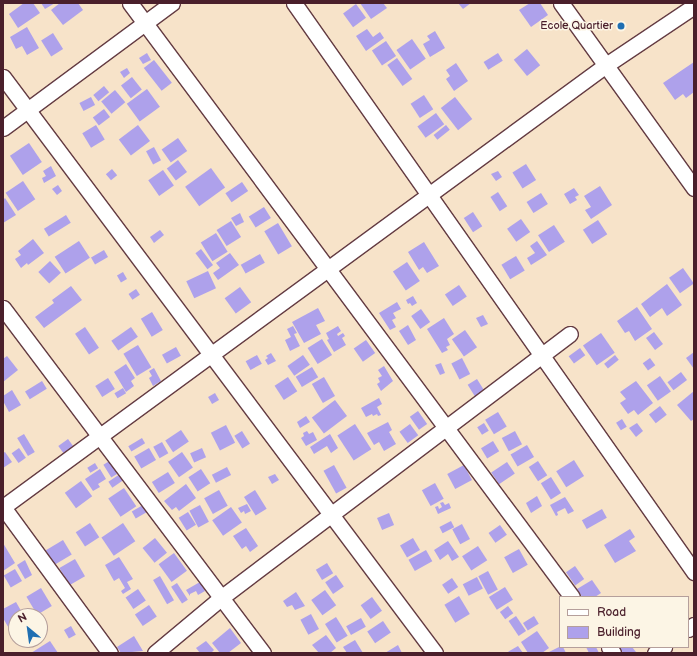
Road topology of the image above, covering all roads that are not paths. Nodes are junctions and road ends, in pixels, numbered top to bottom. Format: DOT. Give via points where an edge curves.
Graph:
graph roads {
  1 [pos="130,3"];
  2 [pos="172,3"];
  3 [pos="294,3"];
  4 [pos="561,3"];
  5 [pos="694,6"];
  6 [pos="145,23"];
  7 [pos="606,66"];
  8 [pos="3,78"];
  9 [pos="27,110"];
  10 [pos="3,128"];
  11 [pos="694,188"];
  12 [pos="429,195"];
  13 [pos="328,269"];
  14 [pos="3,308"];
  15 [pos="570,334"];
  16 [pos="211,354"];
  17 [pos="541,354"];
  18 [pos="446,428"];
  19 [pos="99,437"];
  20 [pos="3,507"];
  21 [pos="331,515"];
  22 [pos="694,572"];
  23 [pos="571,596"];
  24 [pos="222,597"];
  25 [pos="110,653"];
  26 [pos="155,653"];
  27 [pos="263,653"];
  28 [pos="435,653"];
  1 -- 6 [label="street"];
  2 -- 6 [label="street"];
  3 -- 12 [label="street"];
  4 -- 7 [label="street"];
  5 -- 7 [label="street"];
  6 -- 9 [label="street"];
  6 -- 13 [label="street"];
  7 -- 11 [label="street"];
  7 -- 12 [label="street"];
  8 -- 9 [label="street"];
  9 -- 10 [label="street"];
  9 -- 16 [label="street"];
  12 -- 13 [label="street"];
  12 -- 17 [label="street"];
  13 -- 16 [label="street"];
  13 -- 18 [label="street"];
  14 -- 19 [label="street"];
  15 -- 17 [label="street"];
  16 -- 19 [label="street"];
  16 -- 21 [label="street"];
  17 -- 18 [label="street"];
  17 -- 22 [label="street"];
  18 -- 21 [label="street"];
  18 -- 23 [label="street"];
  19 -- 20 [label="street"];
  19 -- 24 [label="street"];
  20 -- 25 [label="street"];
  21 -- 24 [label="street"];
  21 -- 28 [label="street"];
  24 -- 26 [label="street"];
  24 -- 27 [label="street"];
}
